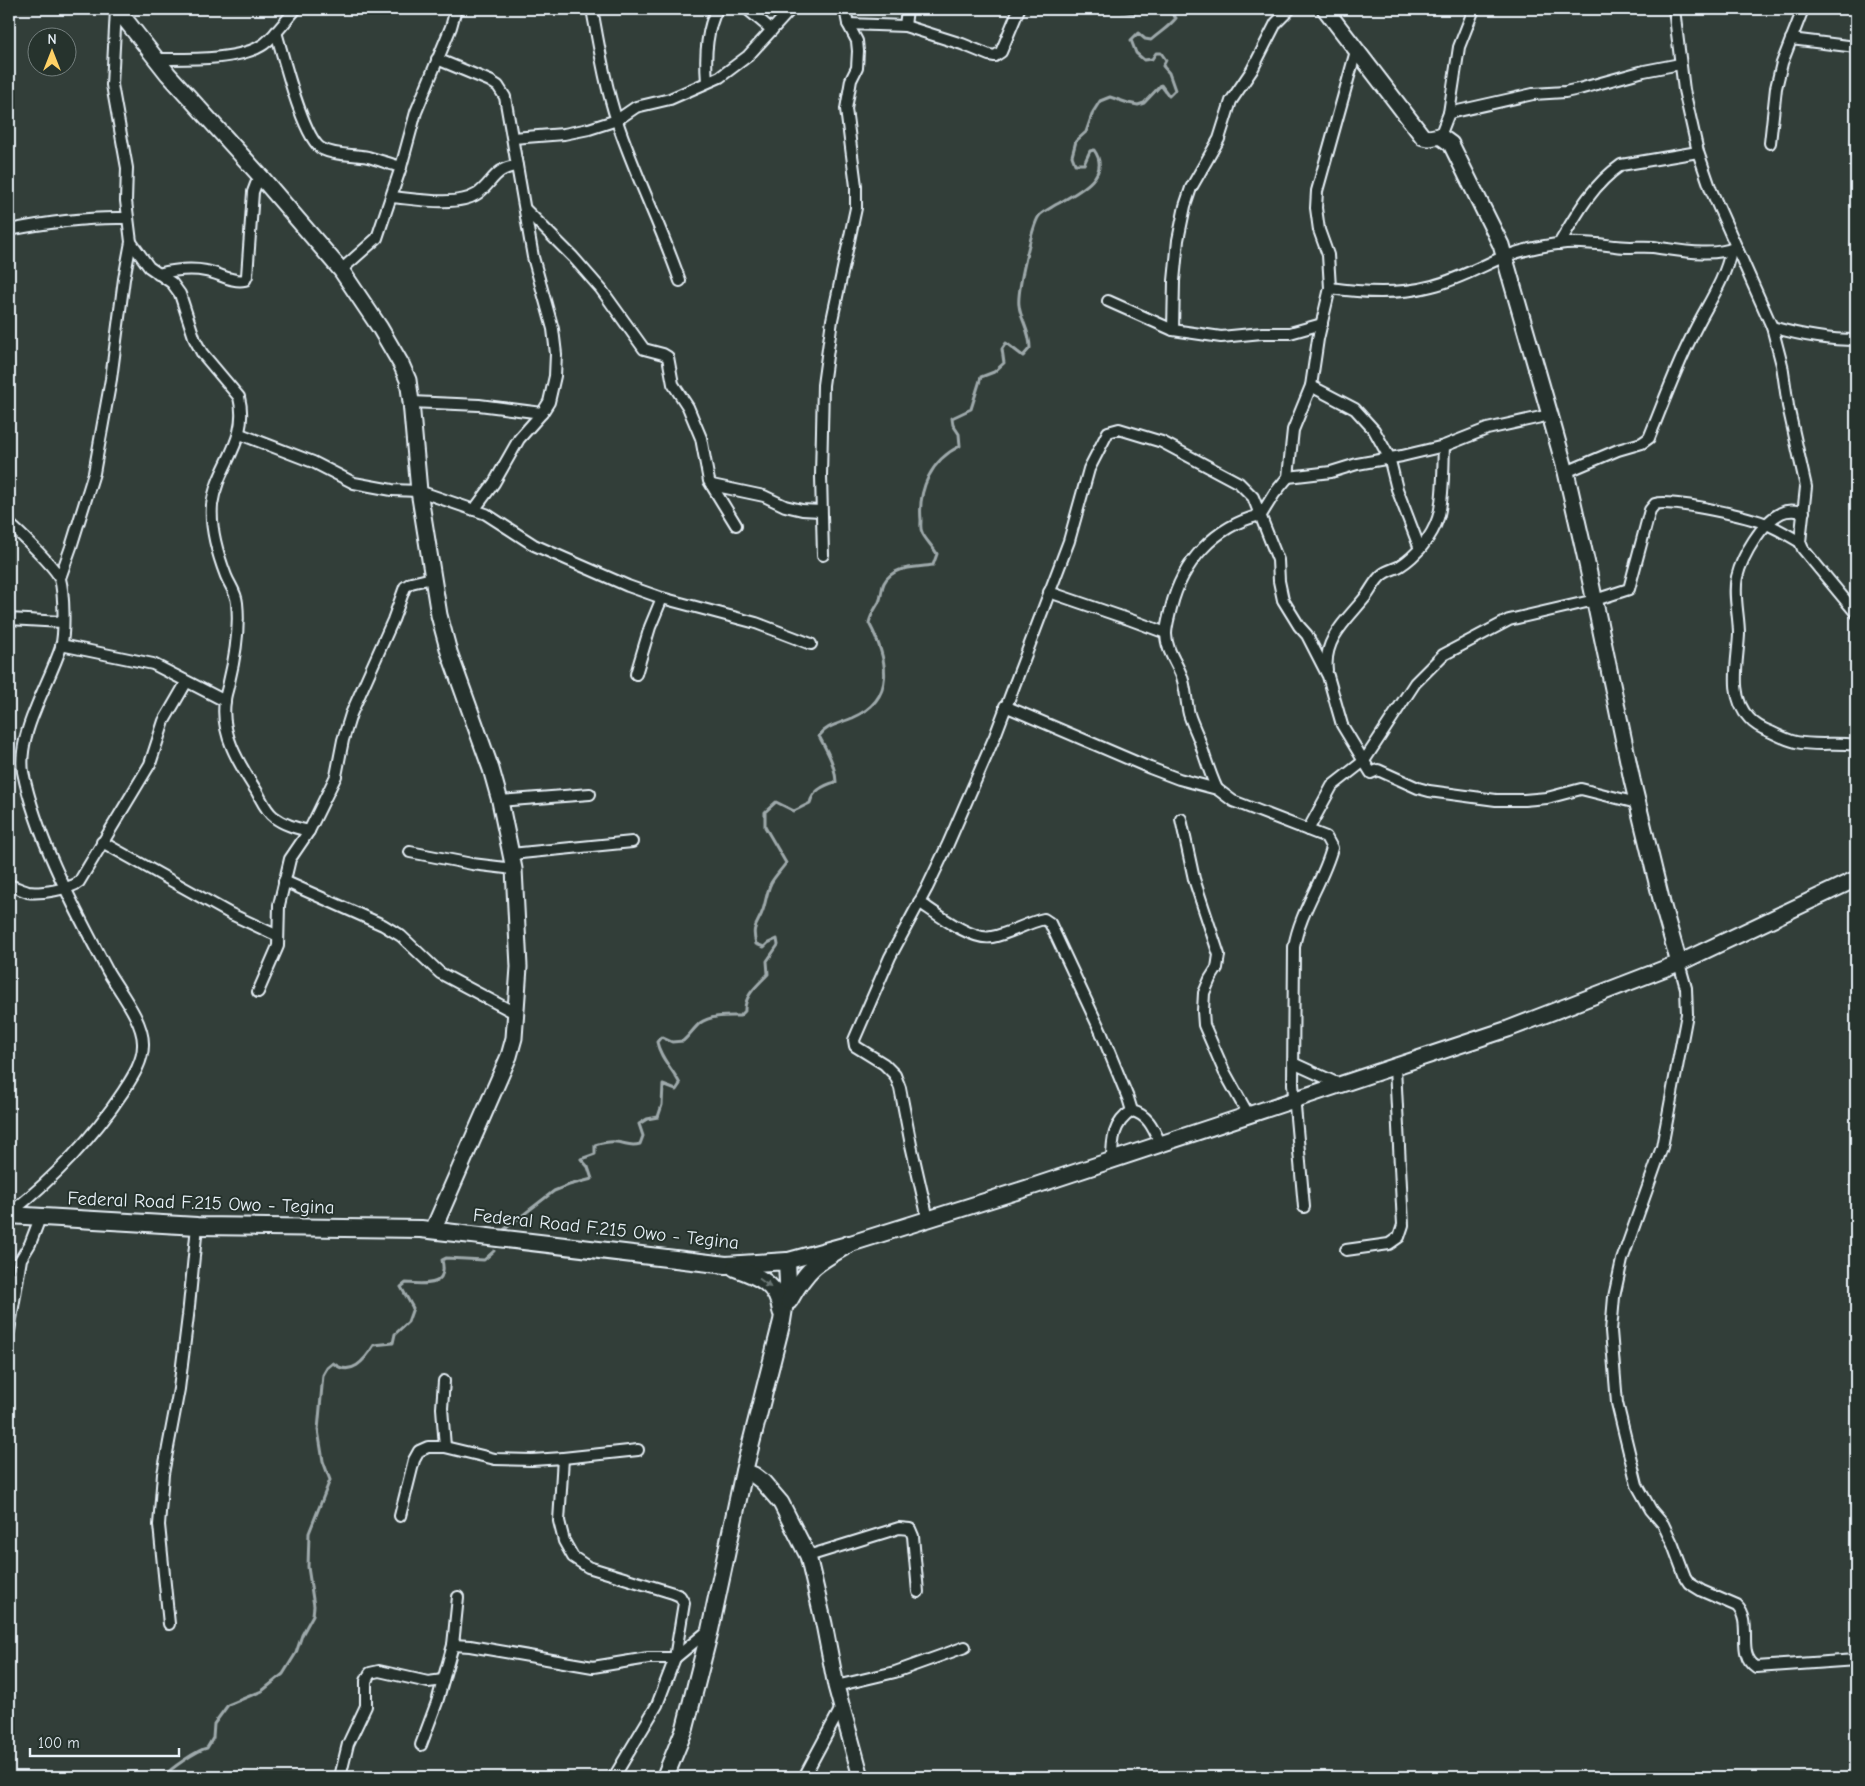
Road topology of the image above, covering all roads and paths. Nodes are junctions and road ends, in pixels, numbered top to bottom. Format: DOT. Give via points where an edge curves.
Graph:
graph roads {
  1 [pos="117,9"];
  2 [pos="296,9"];
  3 [pos="456,9"];
  4 [pos="592,9"];
  5 [pos="717,9"];
  6 [pos="747,9"];
  7 [pos="791,9"];
  8 [pos="845,9"];
  9 [pos="907,9"];
  10 [pos="1019,9"];
  11 [pos="1290,9"];
  12 [pos="1325,9"];
  13 [pos="1474,9"];
  14 [pos="1674,9"];
  15 [pos="1802,9"];
  16 [pos="848,24"];
  17 [pos="905,26"];
  18 [pos="772,30"];
  19 [pos="276,32"];
  20 [pos="1791,39"];
  21 [pos="1856,47"];
  22 [pos="1356,51"];
  23 [pos="156,59"];
  24 [pos="437,59"];
  25 [pos="1680,64"];
  26 [pos="708,82"];
  27 [pos="1449,113"];
  28 [pos="616,120"];
  29 [pos="1440,136"];
  30 [pos="513,138"];
  31 [pos="1770,143"];
  32 [pos="1698,152"];
  33 [pos="517,166"];
  34 [pos="401,167"];
  35 [pos="262,178"];
  36 [pos="392,197"];
  37 [pos="526,210"];
  38 [pos="127,218"];
  39 [pos="9,230"];
  40 [pos="131,242"];
  41 [pos="1559,244"];
  42 [pos="1733,249"];
  43 [pos="1505,256"];
  44 [pos="341,270"];
  45 [pos="158,274"];
  46 [pos="680,281"];
  47 [pos="1330,288"];
  48 [pos="1108,302"];
  49 [pos="1322,324"];
  50 [pos="1772,327"];
  51 [pos="1173,330"];
  52 [pos="1856,340"];
  53 [pos="1312,386"];
  54 [pos="411,402"];
  55 [pos="542,413"];
  56 [pos="1550,415"];
  57 [pos="240,434"];
  58 [pos="1444,446"];
  59 [pos="1388,457"];
  60 [pos="1566,472"];
  61 [pos="1288,477"];
  62 [pos="712,486"];
  63 [pos="419,491"];
  64 [pos="474,510"];
  65 [pos="821,511"];
  66 [pos="1804,512"];
  67 [pos="1261,515"];
  68 [pos="9,524"];
  69 [pos="736,524"];
  70 [pos="1768,524"];
  71 [pos="1800,542"];
  72 [pos="1420,549"];
  73 [pos="823,555"];
  74 [pos="60,578"];
  75 [pos="432,578"];
  76 [pos="1049,592"];
  77 [pos="662,598"];
  78 [pos="1595,600"];
  79 [pos="1856,613"];
  80 [pos="9,620"];
  81 [pos="62,622"];
  82 [pos="1166,633"];
  83 [pos="810,644"];
  84 [pos="61,645"];
  85 [pos="636,674"];
  86 [pos="1328,676"];
  87 [pos="186,682"];
  88 [pos="224,701"];
  89 [pos="1005,706"];
  90 [pos="1856,745"];
  91 [pos="1364,760"];
  92 [pos="1217,789"];
  93 [pos="590,794"];
  94 [pos="500,801"];
  95 [pos="1637,803"];
  96 [pos="1181,819"];
  97 [pos="1308,830"];
  98 [pos="309,832"];
  99 [pos="102,842"];
  100 [pos="632,842"];
  101 [pos="410,852"];
  102 [pos="513,862"];
  103 [pos="284,882"];
  104 [pos="1853,882"];
  105 [pos="9,885"];
  106 [pos="66,887"];
  107 [pos="919,902"];
  108 [pos="278,936"];
  109 [pos="1679,964"];
  110 [pos="258,992"];
  111 [pos="517,1014"];
  112 [pos="1293,1063"];
  113 [pos="1395,1068"];
  114 [pos="1340,1084"];
  115 [pos="1294,1100"];
  116 [pos="1132,1111"];
  117 [pos="1249,1116"];
  118 [pos="1162,1145"];
  119 [pos="1112,1161"];
  120 [pos="1304,1207"];
  121 [pos="9,1214"];
  122 [pos="40,1218"];
  123 [pos="928,1218"];
  124 [pos="197,1226"];
  125 [pos="434,1230"];
  126 [pos="849,1244"];
  127 [pos="1346,1250"];
  128 [pos="787,1261"];
  129 [pos="726,1265"];
  130 [pos="783,1315"];
  131 [pos="9,1331"];
  132 [pos="444,1381"];
  133 [pos="445,1448"];
  134 [pos="638,1450"];
  135 [pos="563,1458"];
  136 [pos="744,1471"];
  137 [pos="400,1516"];
  138 [pos="808,1556"];
  139 [pos="918,1592"];
  140 [pos="458,1597"];
  141 [pos="169,1624"];
  142 [pos="710,1630"];
  143 [pos="453,1646"];
  144 [pos="965,1647"];
  145 [pos="675,1658"];
  146 [pos="1856,1660"];
  147 [pos="443,1680"];
  148 [pos="836,1686"];
  149 [pos="842,1706"];
  150 [pos="421,1745"];
  151 [pos="340,1777"];
  152 [pos="614,1777"];
  153 [pos="665,1777"];
  154 [pos="804,1777"];
  155 [pos="861,1777"];
  1 -- 23 [label="street"];
  1 -- 38 [label="street" via="112,85 126,168"];
  2 -- 19 [label="street"];
  3 -- 24 [label="street"];
  4 -- 28 [label="street"];
  5 -- 26 [label="street" via="708,35"];
  6 -- 18 [label="street"];
  7 -- 18 [label="street"];
  8 -- 16 [label="street"];
  9 -- 17 [label="street"];
  10 -- 17 [label="street" via="1001,52 995,56"];
  11 -- 51 [label="street" via="1276,23 1252,70 1231,101 1219,139 1191,188 1178,240"];
  12 -- 22 [label="street"];
  13 -- 27 [label="street" via="1459,47"];
  14 -- 25 [label="street"];
  15 -- 20 [label="street"];
  16 -- 17 [label="street"];
  16 -- 65 [label="street" via="857,41 858,51 858,68 851,80 846,109 856,208 826,359"];
  18 -- 26 [label="street" via="748,56"];
  19 -- 23 [label="street" via="257,48 232,55"];
  19 -- 34 [label="street" via="300,111 320,148"];
  20 -- 21 [label="street"];
  20 -- 31 [label="street" via="1776,88"];
  22 -- 29 [label="street" via="1423,137"];
  22 -- 47 [label="street" via="1317,191 1318,230 1328,255"];
  23 -- 35 [label="street"];
  24 -- 30 [label="street" via="498,86 505,97"];
  24 -- 34 [label="street" via="416,112"];
  25 -- 27 [label="street" via="1565,92 1533,94"];
  25 -- 32 [label="street"];
  26 -- 28 [label="street" via="636,108"];
  27 -- 29 [label="street"];
  28 -- 30 [label="street" via="564,134"];
  28 -- 46 [label="street"];
  29 -- 43 [label="street" via="1450,144"];
  30 -- 33 [label="street"];
  32 -- 41 [label="street" via="1621,165 1594,189"];
  32 -- 42 [label="street"];
  33 -- 36 [label="street" via="500,170 476,195 463,200"];
  33 -- 37 [label="street"];
  34 -- 36 [label="street"];
  35 -- 44 [label="street"];
  35 -- 45 [label="street" via="253,192 248,276 245,280 188,269"];
  36 -- 44 [label="street" via="378,238"];
  37 -- 55 [label="street" via="533,256 553,329 556,354 556,376 549,402"];
  37 -- 62 [label="street" via="601,289 644,349 668,358 673,384 688,407 701,438 707,477"];
  38 -- 39 [label="street" via="60,220"];
  38 -- 40 [label="street"];
  40 -- 45 [label="street"];
  40 -- 74 [label="street" via="94,473"];
  41 -- 42 [label="street" via="1600,243 1696,252"];
  41 -- 43 [label="street"];
  42 -- 50 [label="street"];
  42 -- 60 [label="street" via="1722,278 1692,335 1649,438"];
  43 -- 47 [label="street" via="1433,286 1406,291 1375,293"];
  43 -- 56 [label="street"];
  44 -- 54 [label="street" via="401,364 408,380"];
  45 -- 57 [label="street" via="172,283 180,294 199,346 239,397"];
  47 -- 49 [label="street"];
  48 -- 51 [label="street"];
  49 -- 51 [label="street" via="1279,334 1221,336"];
  49 -- 53 [label="street"];
  50 -- 52 [label="street" via="1830,340"];
  50 -- 66 [label="street" via="1806,487"];
  53 -- 59 [label="street" via="1360,415 1374,430"];
  53 -- 61 [label="street" via="1293,430"];
  54 -- 55 [label="street" via="479,405"];
  54 -- 63 [label="street"];
  55 -- 64 [label="street" via="519,439"];
  56 -- 58 [label="street" via="1487,429"];
  56 -- 60 [label="street"];
  57 -- 63 [label="street" via="313,462 354,483"];
  57 -- 88 [label="street" via="212,504 218,552 233,586 239,619"];
  58 -- 59 [label="street"];
  58 -- 72 [label="street" via="1438,518"];
  59 -- 61 [label="street" via="1331,472"];
  59 -- 72 [label="street" via="1396,489"];
  60 -- 78 [label="street"];
  61 -- 67 [label="street"];
  62 -- 65 [label="street" via="764,496 802,510"];
  62 -- 69 [label="street"];
  63 -- 64 [label="street"];
  63 -- 75 [label="street"];
  64 -- 77 [label="street" via="486,514 534,545"];
  65 -- 73 [label="street"];
  66 -- 70 [label="street" via="1790,510 1781,513"];
  66 -- 71 [label="street"];
  67 -- 76 [label="street" via="1246,488 1218,471 1162,442 1119,429 1108,432 1089,469 1069,542"];
  67 -- 82 [label="street" via="1232,526 1205,545 1178,585"];
  67 -- 86 [label="street" via="1278,560 1283,600 1307,635"];
  68 -- 74 [label="street"];
  70 -- 71 [label="street"];
  70 -- 78 [label="street" via="1682,505 1655,504 1650,510 1631,587"];
  70 -- 90 [label="street" via="1753,540 1737,577 1738,700 1748,718 1785,739 1811,744"];
  71 -- 79 [label="street"];
  72 -- 86 [label="street" via="1399,567 1383,574 1350,613 1325,657"];
  74 -- 81 [label="street"];
  75 -- 94 [label="street" via="449,652"];
  75 -- 98 [label="street" via="406,587 351,714 336,776"];
  76 -- 82 [label="street"];
  76 -- 89 [label="street"];
  77 -- 83 [label="street" via="756,623"];
  77 -- 85 [label="street"];
  78 -- 91 [label="street" via="1509,620 1443,655 1414,683"];
  78 -- 95 [label="street"];
  80 -- 81 [label="street"];
  81 -- 84 [label="street"];
  82 -- 92 [label="street" via="1169,650 1187,694 1189,712"];
  84 -- 87 [label="street" via="153,664"];
  84 -- 106 [label="street" via="27,731 23,769 28,794 46,844"];
  86 -- 91 [label="street" via="1342,725"];
  87 -- 88 [label="street"];
  87 -- 99 [label="street" via="164,721 150,764"];
  88 -- 98 [label="street" via="229,740 266,808 281,822"];
  89 -- 92 [label="street" via="1150,768"];
  89 -- 107 [label="street" via="968,799"];
  91 -- 95 [label="street" via="1371,772 1378,770 1418,788 1440,793 1524,800 1581,790"];
  91 -- 97 [label="street" via="1332,786"];
  92 -- 97 [label="street" via="1233,801"];
  93 -- 94 [label="street"];
  94 -- 102 [label="street"];
  95 -- 109 [label="street"];
  96 -- 117 [label="street" via="1194,879 1219,955 1217,968 1204,993 1204,1025"];
  97 -- 112 [label="street" via="1326,837 1332,848 1294,946"];
  98 -- 103 [label="street" via="290,859"];
  99 -- 106 [label="street" via="79,882"];
  99 -- 108 [label="street" via="231,914"];
  100 -- 102 [label="street"];
  101 -- 102 [label="street" via="472,864"];
  102 -- 111 [label="street"];
  103 -- 108 [label="street"];
  103 -- 111 [label="street" via="383,925 401,936 440,974"];
  104 -- 109 [label="street"];
  105 -- 106 [label="street" via="30,892"];
  106 -- 121 [label="street" via="108,971 141,1026 143,1044 139,1064 101,1123 61,1168"];
  107 -- 116 [label="street" via="954,925 983,937 992,937 1044,919 1050,924 1101,1032"];
  107 -- 123 [label="street" via="890,957 854,1046 884,1064 895,1075"];
  108 -- 110 [label="street" via="275,955"];
  109 -- 113 [label="street"];
  109 -- 146 [label="street" via="1686,988 1687,1014 1666,1128 1622,1260 1612,1314 1617,1403 1628,1454 1637,1485 1663,1524 1689,1583 1742,1611 1749,1663 1756,1667"];
  111 -- 125 [label="street" via="509,1056"];
  112 -- 114 [label="street"];
  112 -- 115 [label="street"];
  113 -- 114 [label="street"];
  113 -- 127 [label="street" via="1403,1225 1399,1238 1389,1244"];
  114 -- 115 [label="street"];
  115 -- 117 [label="street"];
  115 -- 120 [label="street"];
  116 -- 118 [label="street" via="1142,1114 1150,1123"];
  116 -- 119 [label="street" via="1122,1117 1114,1132"];
  117 -- 118 [label="street"];
  118 -- 119 [label="street"];
  119 -- 123 [label="street"];
  121 -- 122 [label="main road, Federal Road F.215 Owo - Tegina"];
  122 -- 124 [label="main road, Federal Road F.215 Owo - Tegina"];
  122 -- 131 [label="street" via="21,1259"];
  123 -- 126 [label="street"];
  124 -- 125 [label="main road, Federal Road F.215 Owo - Tegina"];
  124 -- 141 [label="street" via="185,1344 163,1474 159,1525"];
  125 -- 129 [label="main road, Federal Road F.215 Owo - Tegina"];
  126 -- 128 [label="street"];
  126 -- 130 [label="main road" via="814,1265 803,1277"];
  128 -- 129 [label="main road, Federal Road F.215 Owo - Tegina"];
  128 -- 130 [label="main road" via="788,1283"];
  129 -- 130 [label="main road, one-way" via="754,1274 769,1284"];
  130 -- 136 [label="main road"];
  132 -- 133 [label="street"];
  133 -- 135 [label="street" via="495,1459"];
  133 -- 137 [label="street" via="419,1451"];
  134 -- 135 [label="street"];
  135 -- 145 [label="street" via="559,1521 564,1541 574,1557 588,1567 680,1596 684,1603"];
  136 -- 138 [label="street" via="763,1482 781,1503"];
  136 -- 142 [label="main road"];
  138 -- 139 [label="street" via="899,1528 910,1529"];
  138 -- 148 [label="street"];
  140 -- 143 [label="street"];
  142 -- 145 [label="street"];
  142 -- 153 [label="main road" via="685,1728"];
  143 -- 145 [label="street" via="470,1646 584,1667 648,1658"];
  143 -- 147 [label="street"];
  144 -- 148 [label="street" via="895,1672"];
  145 -- 152 [label="street" via="657,1705"];
  147 -- 150 [label="street"];
  147 -- 151 [label="street" via="428,1682 380,1671 370,1673 366,1681 366,1706 348,1744"];
  148 -- 149 [label="street"];
  149 -- 154 [label="street"];
  149 -- 155 [label="street"];
}
